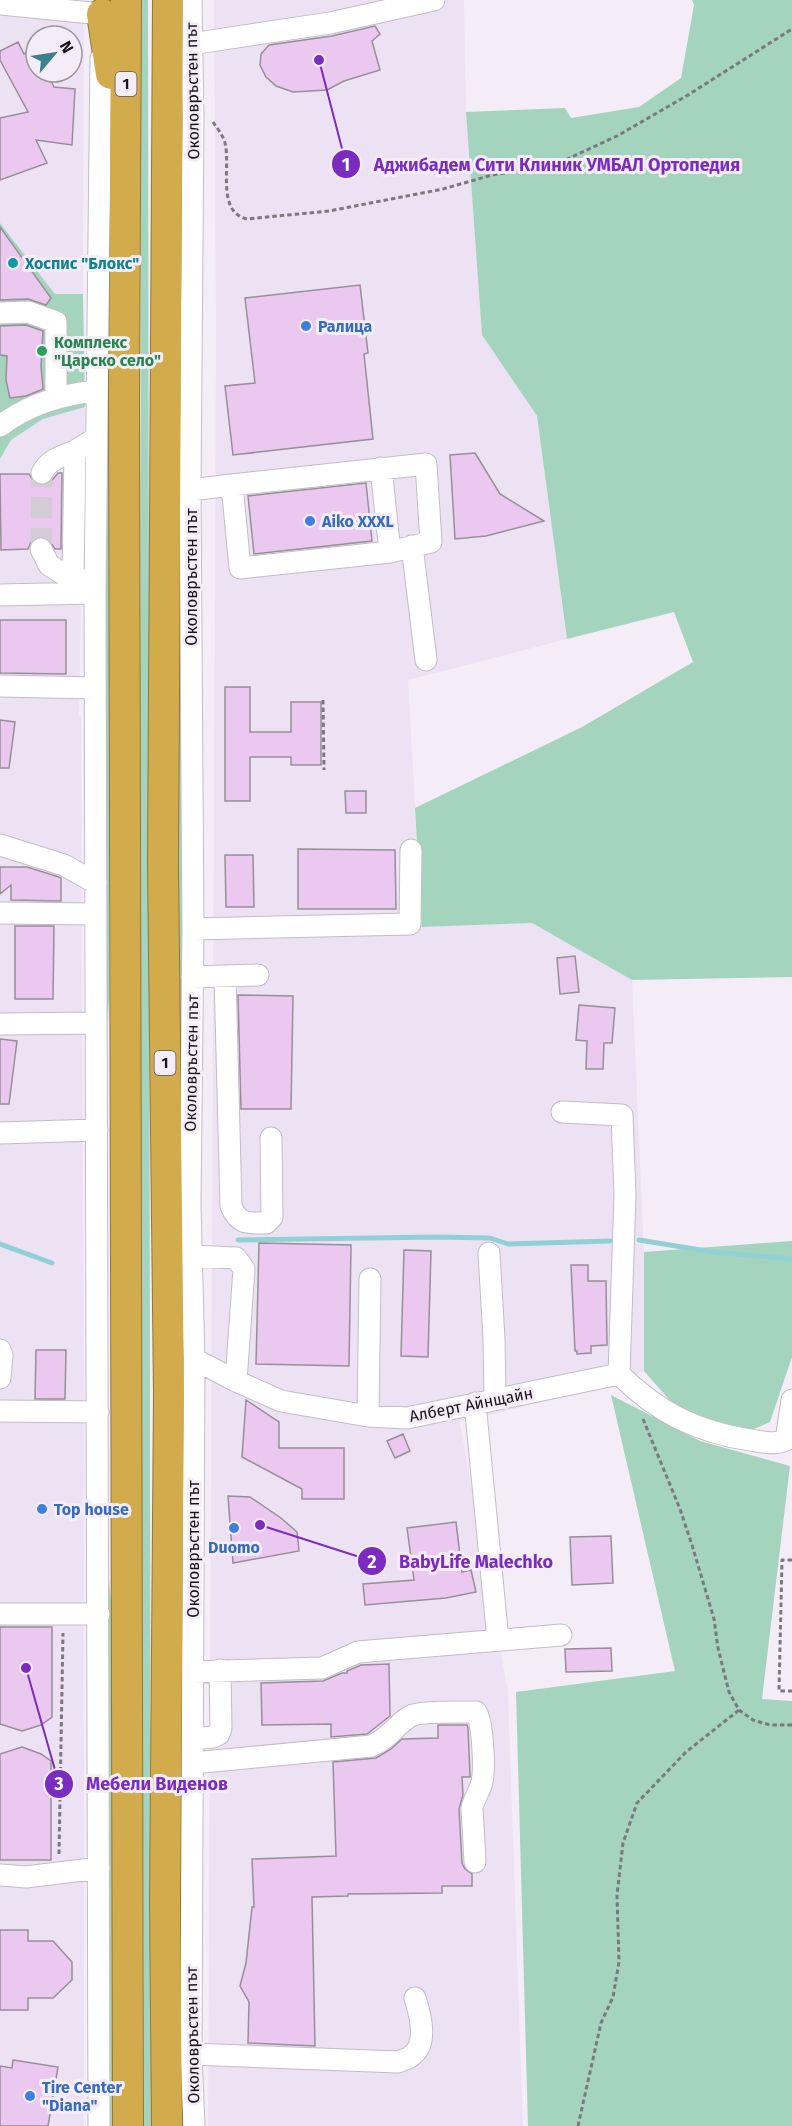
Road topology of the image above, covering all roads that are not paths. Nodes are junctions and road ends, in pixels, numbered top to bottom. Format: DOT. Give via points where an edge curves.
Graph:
graph roads {
  1 [pos="168,0"];
  2 [pos="191,0"];
  3 [pos="434,0"];
  4 [pos="0,4"];
  5 [pos="110,5"];
  6 [pos="191,44"];
  7 [pos="0,313"];
  8 [pos="97,391"];
  9 [pos="56,398"];
  10 [pos="0,426"];
  11 [pos="96,438"];
  12 [pos="75,451"];
  13 [pos="381,468"];
  14 [pos="42,473"];
  15 [pos="232,485"];
  16 [pos="190,490"];
  17 [pos="412,546"];
  18 [pos="41,549"];
  19 [pos="390,552"];
  20 [pos="73,580"];
  21 [pos="95,587"];
  22 [pos="0,595"];
  23 [pos="426,660"];
  24 [pos="0,686"];
  25 [pos="95,688"];
  26 [pos="0,845"];
  27 [pos="411,850"];
  28 [pos="96,883"];
  29 [pos="0,913"];
  30 [pos="96,914"];
  31 [pos="193,928"];
  32 [pos="258,975"];
  33 [pos="192,976"];
  34 [pos="225,976"];
  35 [pos="96,1023"];
  36 [pos="0,1024"];
  37 [pos="562,1112"];
  38 [pos="97,1130"];
  39 [pos="0,1133"];
  40 [pos="271,1138"];
  41 [pos="489,1253"];
  42 [pos="191,1256"];
  43 [pos="370,1279"];
  44 [pos="0,1350"];
  45 [pos="194,1359"];
  46 [pos="619,1374"];
  47 [pos="0,1378"];
  48 [pos="236,1382"];
  49 [pos="792,1400"];
  50 [pos="485,1401"];
  51 [pos="0,1411"];
  52 [pos="98,1412"];
  53 [pos="368,1416"];
  54 [pos="789,1441"];
  55 [pos="0,1614"];
  56 [pos="99,1614"];
  57 [pos="561,1635"];
  58 [pos="498,1640"];
  59 [pos="220,1670"];
  60 [pos="193,1672"];
  61 [pos="193,1739"];
  62 [pos="193,1763"];
  63 [pos="476,1862"];
  64 [pos="99,1868"];
  65 [pos="0,1875"];
  66 [pos="415,1998"];
  67 [pos="191,2054"];
  68 [pos="99,2126"];
  69 [pos="128,2126"];
  70 [pos="167,2126"];
  71 [pos="194,2126"];
  1 -- 70 [label="highway, Околовръстен път / 1" via="162,865 169,1395"];
  2 -- 6 [label="street, Околовръстен път"];
  3 -- 6 [label="street" via="330,23"];
  4 -- 5 [label="street"];
  5 -- 8 [label="street"];
  5 -- 69 [label="highway, 1" via="126,169"];
  6 -- 16 [label="street, Околовръстен път"];
  7 -- 9 [label="street" via="28,312 56,322"];
  8 -- 9 [label="street"];
  8 -- 11 [label="street"];
  9 -- 10 [label="street"];
  11 -- 12 [label="street"];
  11 -- 21 [label="street"];
  12 -- 14 [label="street" via="45,466"];
  12 -- 20 [label="street"];
  13 -- 15 [label="street"];
  13 -- 17 [label="street" via="426,464 431,542"];
  13 -- 19 [label="street"];
  15 -- 16 [label="street"];
  15 -- 19 [label="street" via="240,568"];
  16 -- 31 [label="street, Околовръстен път"];
  17 -- 19 [label="street"];
  17 -- 23 [label="street"];
  18 -- 20 [label="street" via="49,565"];
  20 -- 21 [label="street"];
  21 -- 22 [label="street"];
  21 -- 25 [label="street"];
  24 -- 25 [label="street"];
  25 -- 28 [label="street"];
  26 -- 28 [label="street" via="64,865"];
  27 -- 31 [label="street" via="410,924"];
  28 -- 30 [label="street"];
  29 -- 30 [label="street"];
  30 -- 35 [label="street"];
  31 -- 33 [label="street, Околовръстен път"];
  32 -- 34 [label="street"];
  33 -- 34 [label="street"];
  33 -- 42 [label="street, Околовръстен път"];
  34 -- 40 [label="street" via="231,1206 235,1217 245,1223 266,1223 272,1217"];
  35 -- 36 [label="street"];
  35 -- 38 [label="street"];
  37 -- 46 [label="street" via="622,1115 625,1195"];
  38 -- 39 [label="street"];
  38 -- 52 [label="street"];
  41 -- 50 [label="street" via="494,1339"];
  42 -- 45 [label="street, Околовръстен път"];
  42 -- 48 [label="street" via="236,1258 244,1269"];
  43 -- 53 [label="street"];
  44 -- 47 [label="street"];
  45 -- 48 [label="street, Алберт Айнщайн"];
  45 -- 60 [label="street, Околовръстен път"];
  46 -- 50 [label="street, Алберт Айнщайн"];
  46 -- 54 [label="street" via="640,1396 700,1428 768,1443"];
  48 -- 53 [label="street, Алберт Айнщайн" via="281,1401"];
  49 -- 54 [label="street"];
  50 -- 53 [label="street, Алберт Айнщайн" via="407,1418"];
  50 -- 58 [label="street"];
  51 -- 52 [label="street"];
  52 -- 56 [label="street"];
  55 -- 56 [label="street"];
  56 -- 64 [label="street"];
  57 -- 58 [label="street"];
  58 -- 59 [label="street" via="358,1652 322,1668"];
  59 -- 60 [label="street"];
  59 -- 61 [label="street" via="219,1734"];
  60 -- 61 [label="street, Околовръстен път"];
  61 -- 62 [label="street, Околовръстен път"];
  62 -- 63 [label="street" via="371,1746 414,1714 476,1712 482,1729 483,1780 472,1808"];
  62 -- 67 [label="street, Околовръстен път"];
  64 -- 65 [label="street" via="26,1877"];
  64 -- 68 [label="street"];
  66 -- 67 [label="street" via="422,2039 413,2055 398,2062"];
  67 -- 71 [label="street, Околовръстен път"];
}
